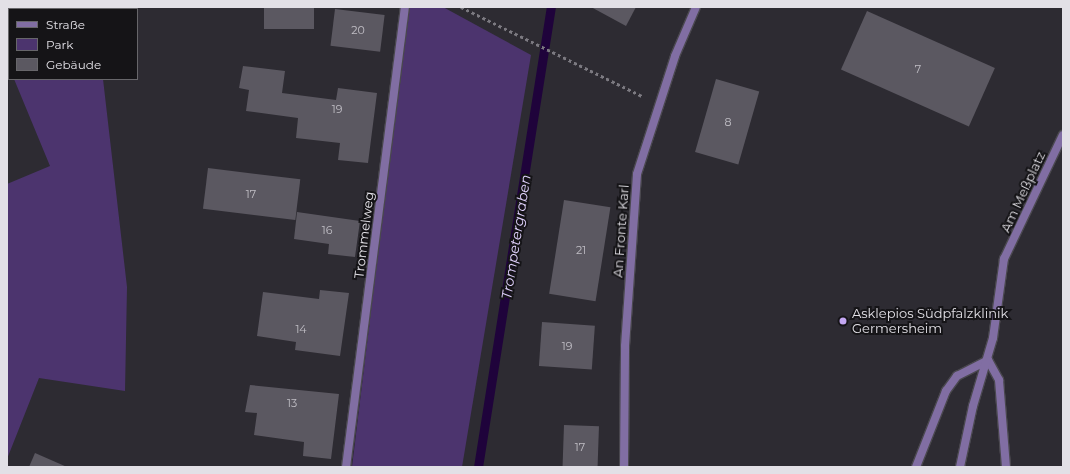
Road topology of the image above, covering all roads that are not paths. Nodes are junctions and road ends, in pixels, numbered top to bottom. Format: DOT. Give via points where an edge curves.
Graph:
graph roads {
  1 [pos="405,7"];
  2 [pos="696,7"];
  3 [pos="1063,135"];
  4 [pos="988,360"];
  5 [pos="346,467"];
  6 [pos="624,467"];
  7 [pos="916,467"];
  8 [pos="960,467"];
  9 [pos="1006,467"];
  1 -- 5 [label="street, Trommelweg"];
  2 -- 6 [label="street, An Fronte Karl" via="659,103 637,174 625,346"];
  3 -- 4 [label="street, Am Meßplatz" via="1004,259"];
  4 -- 7 [label="street" via="957,376 946,391"];
  4 -- 8 [label="street, Am Meßplatz" via="972,406"];
  4 -- 9 [label="street" via="1000,380"];
}
